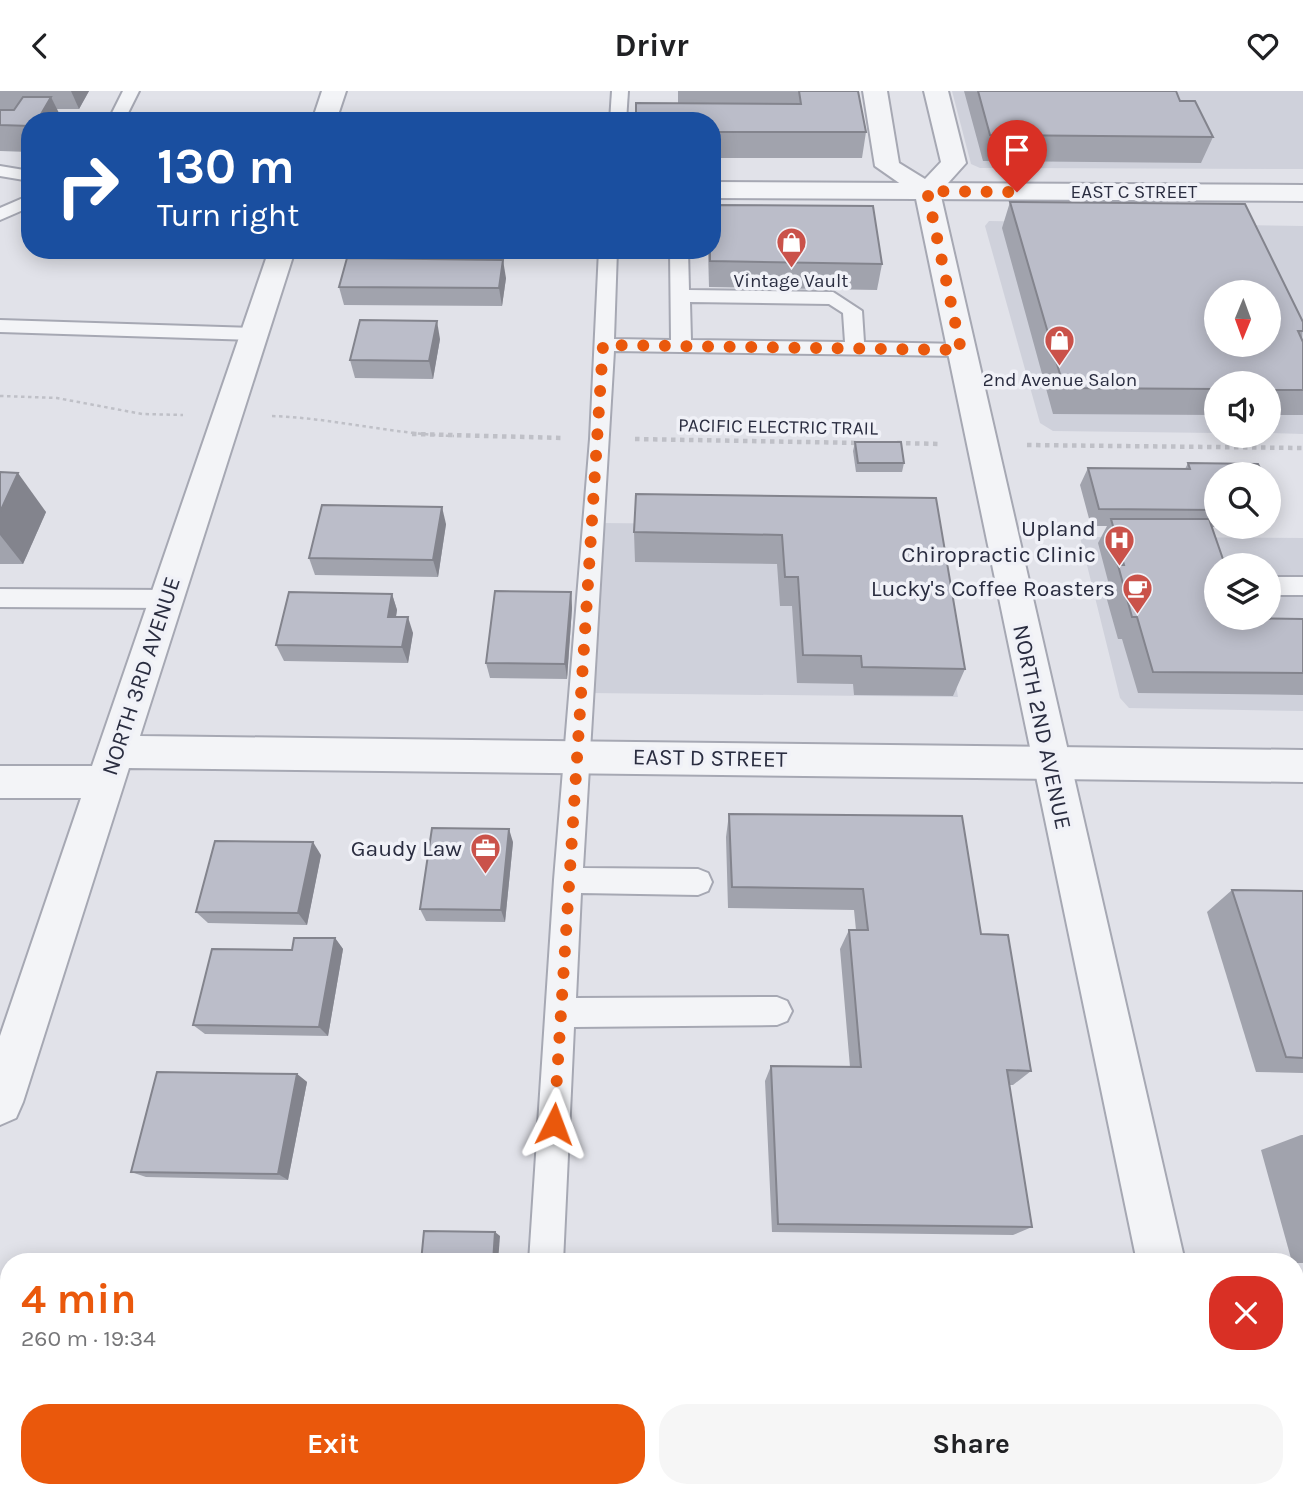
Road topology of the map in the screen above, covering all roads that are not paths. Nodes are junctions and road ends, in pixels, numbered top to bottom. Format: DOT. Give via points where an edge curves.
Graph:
graph roads {
  1 [pos="131,91"];
  2 [pos="334,91"];
  3 [pos="620,91"];
  4 [pos="875,91"];
  5 [pos="936,91"];
  6 [pos="120,112"];
  7 [pos="327,112"];
  8 [pos="619,112"];
  9 [pos="0,171"];
  10 [pos="21,174"];
  11 [pos="721,190"];
  12 [pos="927,191"];
  13 [pos="1233,193"];
  14 [pos="1303,193"];
  15 [pos="21,204"];
  16 [pos="0,215"];
  17 [pos="1244,216"];
  18 [pos="279,259"];
  19 [pos="608,259"];
  20 [pos="679,259"];
  21 [pos="679,296"];
  22 [pos="0,326"];
  23 [pos="254,334"];
  24 [pos="603,345"];
  25 [pos="681,346"];
  26 [pos="855,349"];
  27 [pos="961,350"];
  28 [pos="1281,586"];
  29 [pos="1303,586"];
  30 [pos="0,598"];
  31 [pos="166,599"];
  32 [pos="576,755"];
  33 [pos="1050,764"];
  34 [pos="1303,766"];
  35 [pos="111,767"];
  36 [pos="0,782"];
  37 [pos="568,880"];
  38 [pos="698,881"];
  39 [pos="777,1011"];
  40 [pos="560,1013"];
  41 [pos="0,1102"];
  42 [pos="547,1253"];
  43 [pos="1159,1253"];
  1 -- 6 [label="lane"];
  2 -- 7 [label="street"];
  3 -- 8 [label="lane"];
  4 -- 12 [label="street" via="887,166"];
  5 -- 12 [label="street" via="954,163"];
  9 -- 10 [label="lane"];
  11 -- 12 [label="street, EAST C STREET"];
  12 -- 13 [label="street, EAST C STREET"];
  12 -- 27 [label="street, NORTH 2ND AVENUE"];
  13 -- 14 [label="street, EAST C STREET"];
  13 -- 17 [label="lane"];
  15 -- 16 [label="lane"];
  18 -- 23 [label="street, NORTH 3RD AVENUE"];
  19 -- 24 [label="lane"];
  20 -- 21 [label="lane"];
  21 -- 25 [label="lane"];
  21 -- 26 [label="lane" via="833,298 852,311"];
  22 -- 23 [label="lane"];
  23 -- 31 [label="street, NORTH 3RD AVENUE"];
  24 -- 25 [label="lane"];
  24 -- 32 [label="lane"];
  25 -- 26 [label="lane"];
  26 -- 27 [label="lane"];
  27 -- 33 [label="street, NORTH 2ND AVENUE"];
  28 -- 29 [label="lane"];
  30 -- 31 [label="lane"];
  31 -- 35 [label="street, NORTH 3RD AVENUE"];
  32 -- 33 [label="street, EAST D STREET"];
  32 -- 35 [label="street, EAST D STREET"];
  32 -- 37 [label="lane"];
  33 -- 34 [label="street, EAST D STREET"];
  33 -- 43 [label="street, NORTH 2ND AVENUE"];
  35 -- 36 [label="street, EAST D STREET"];
  35 -- 41 [label="street, NORTH 3RD AVENUE"];
  37 -- 38 [label="lane"];
  37 -- 40 [label="lane"];
  39 -- 40 [label="lane"];
  40 -- 42 [label="lane"];
}
